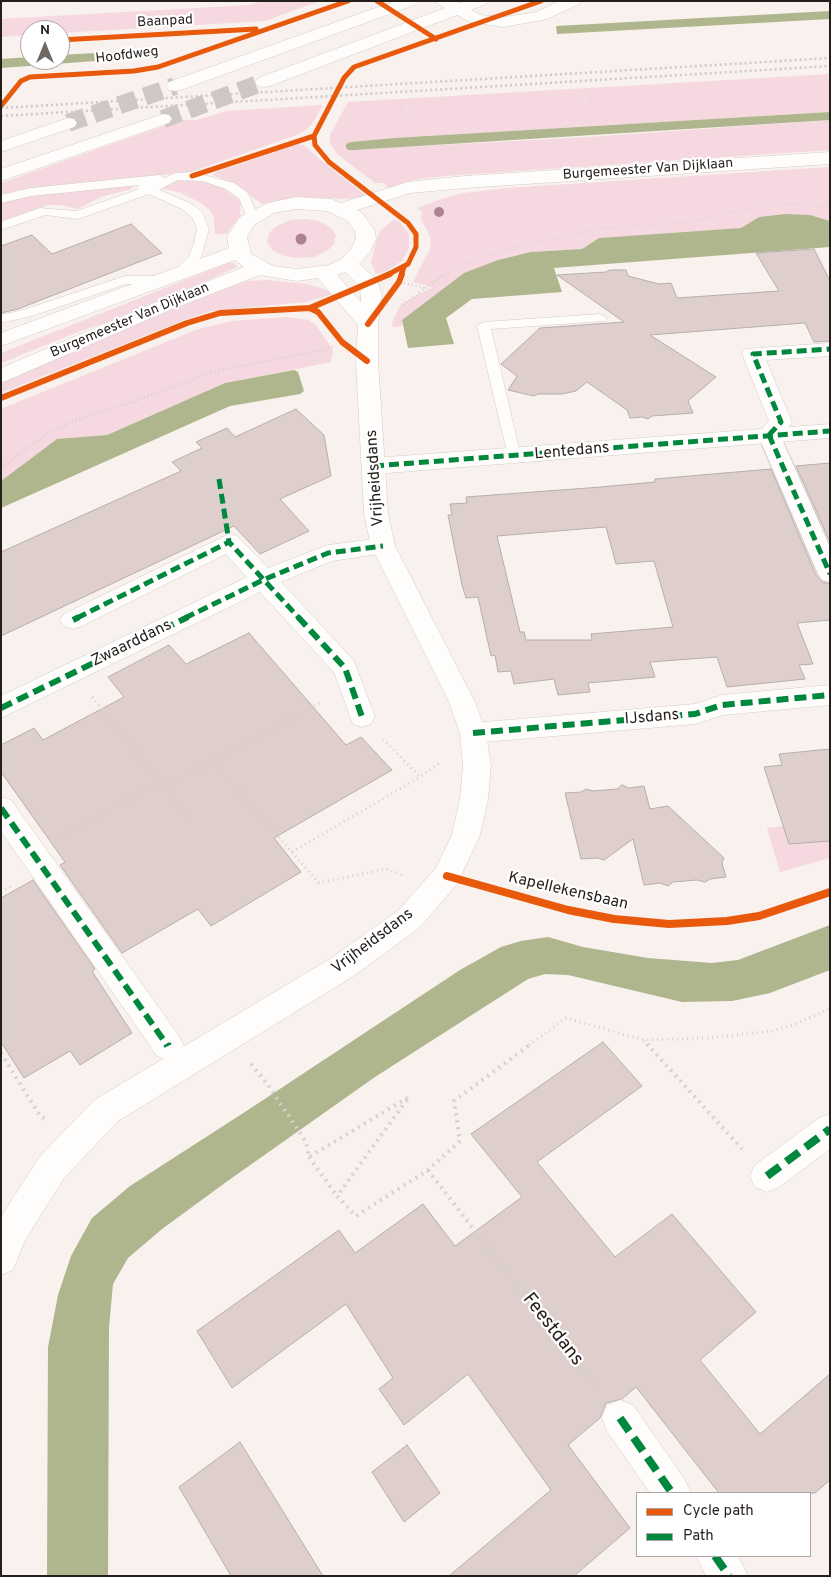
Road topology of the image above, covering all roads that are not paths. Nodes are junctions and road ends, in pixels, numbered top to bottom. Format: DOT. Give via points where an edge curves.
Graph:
graph roads {
  1 [pos="411,1"];
  2 [pos="480,1"];
  3 [pos="573,1"];
  4 [pos="451,5"];
  5 [pos="264,82"];
  6 [pos="175,86"];
  7 [pos="163,118"];
  8 [pos="68,124"];
  9 [pos="1,147"];
  10 [pos="830,158"];
  11 [pos="1,175"];
  12 [pos="176,177"];
  13 [pos="132,181"];
  14 [pos="466,182"];
  15 [pos="148,190"];
  16 [pos="1,199"];
  17 [pos="341,209"];
  18 [pos="252,216"];
  19 [pos="361,223"];
  20 [pos="1,226"];
  21 [pos="240,251"];
  22 [pos="347,264"];
  23 [pos="260,268"];
  24 [pos="324,272"];
  25 [pos="171,277"];
  26 [pos="600,318"];
  27 [pos="1,319"];
  28 [pos="368,324"];
  29 [pos="1,340"];
  30 [pos="830,349"];
  31 [pos="1,376"];
  32 [pos="830,431"];
  33 [pos="769,436"];
  34 [pos="514,457"];
  35 [pos="374,466"];
  36 [pos="383,546"];
  37 [pos="830,574"];
  38 [pos="263,580"];
  39 [pos="73,620"];
  40 [pos="830,695"];
  41 [pos="1,708"];
  42 [pos="362,717"];
  43 [pos="473,733"];
  44 [pos="1,808"];
  45 [pos="168,1046"];
  46 [pos="830,1129"];
  47 [pos="767,1176"];
  48 [pos="1,1258"];
  49 [pos="620,1418"];
  50 [pos="671,1492"];
  51 [pos="716,1557"];
  52 [pos="729,1576"];
  1 -- 6 [label="street"];
  2 -- 4 [label="street"];
  3 -- 4 [label="street" via="541,16 504,22 476,19"];
  4 -- 5 [label="street"];
  7 -- 11 [label="street"];
  8 -- 9 [label="street"];
  10 -- 14 [label="street, Burgemeester Van Dijklaan"];
  12 -- 13 [label="lane"];
  12 -- 15 [label="lane"];
  12 -- 18 [label="lane" via="205,178 230,186 244,196"];
  13 -- 15 [label="lane"];
  13 -- 16 [label="lane" via="31,192"];
  14 -- 17 [label="street, Burgemeester Van Dijklaan" via="408,188"];
  14 -- 19 [label="street, Burgemeester Van Dijklaan"];
  15 -- 20 [label="lane" via="78,215 44,210"];
  15 -- 25 [label="lane" via="186,206 198,216 203,229 195,257"];
  17 -- 18 [label="street" via="319,203 296,202"];
  17 -- 19 [label="street"];
  18 -- 21 [label="street" via="239,231"];
  19 -- 22 [label="street" via="365,231 364,246"];
  21 -- 23 [label="street" via="243,257"];
  21 -- 25 [label="street, Burgemeester Van Dijklaan"];
  22 -- 24 [label="street"];
  22 -- 28 [label="street, Vrijheidsdans" via="370,284 372,295"];
  23 -- 24 [label="street" via="297,276"];
  23 -- 31 [label="street, Burgemeester Van Dijklaan"];
  24 -- 28 [label="street"];
  25 -- 27 [label="lane" via="125,280"];
  25 -- 29 [label="street, Burgemeester Van Dijklaan"];
  26 -- 34 [label="lane" via="484,326"];
  28 -- 35 [label="street, Vrijheidsdans" via="367,361"];
  30 -- 33 [label="street" via="752,354 781,422"];
  32 -- 33 [label="street, Lentedans"];
  33 -- 34 [label="street, Lentedans"];
  33 -- 37 [label="street"];
  34 -- 35 [label="street, Lentedans"];
  35 -- 36 [label="street, Vrijheidsdans" via="376,514"];
  36 -- 38 [label="street, Zwaarddans" via="328,554"];
  36 -- 43 [label="street, Vrijheidsdans" via="462,702"];
  38 -- 39 [label="street" via="229,542"];
  38 -- 41 [label="street, Zwaarddans"];
  38 -- 42 [label="street" via="345,668"];
  40 -- 43 [label="street, IJsdans" via="722,705 695,714"];
  43 -- 48 [label="street, Vrijheidsdans" via="477,765 466,835 447,876 409,919 344,966 107,1110 52,1167 12,1229"];
  44 -- 45 [label="street"];
  46 -- 47 [label="street"];
  49 -- 50 [label="street"];
  51 -- 52 [label="street"];
}
